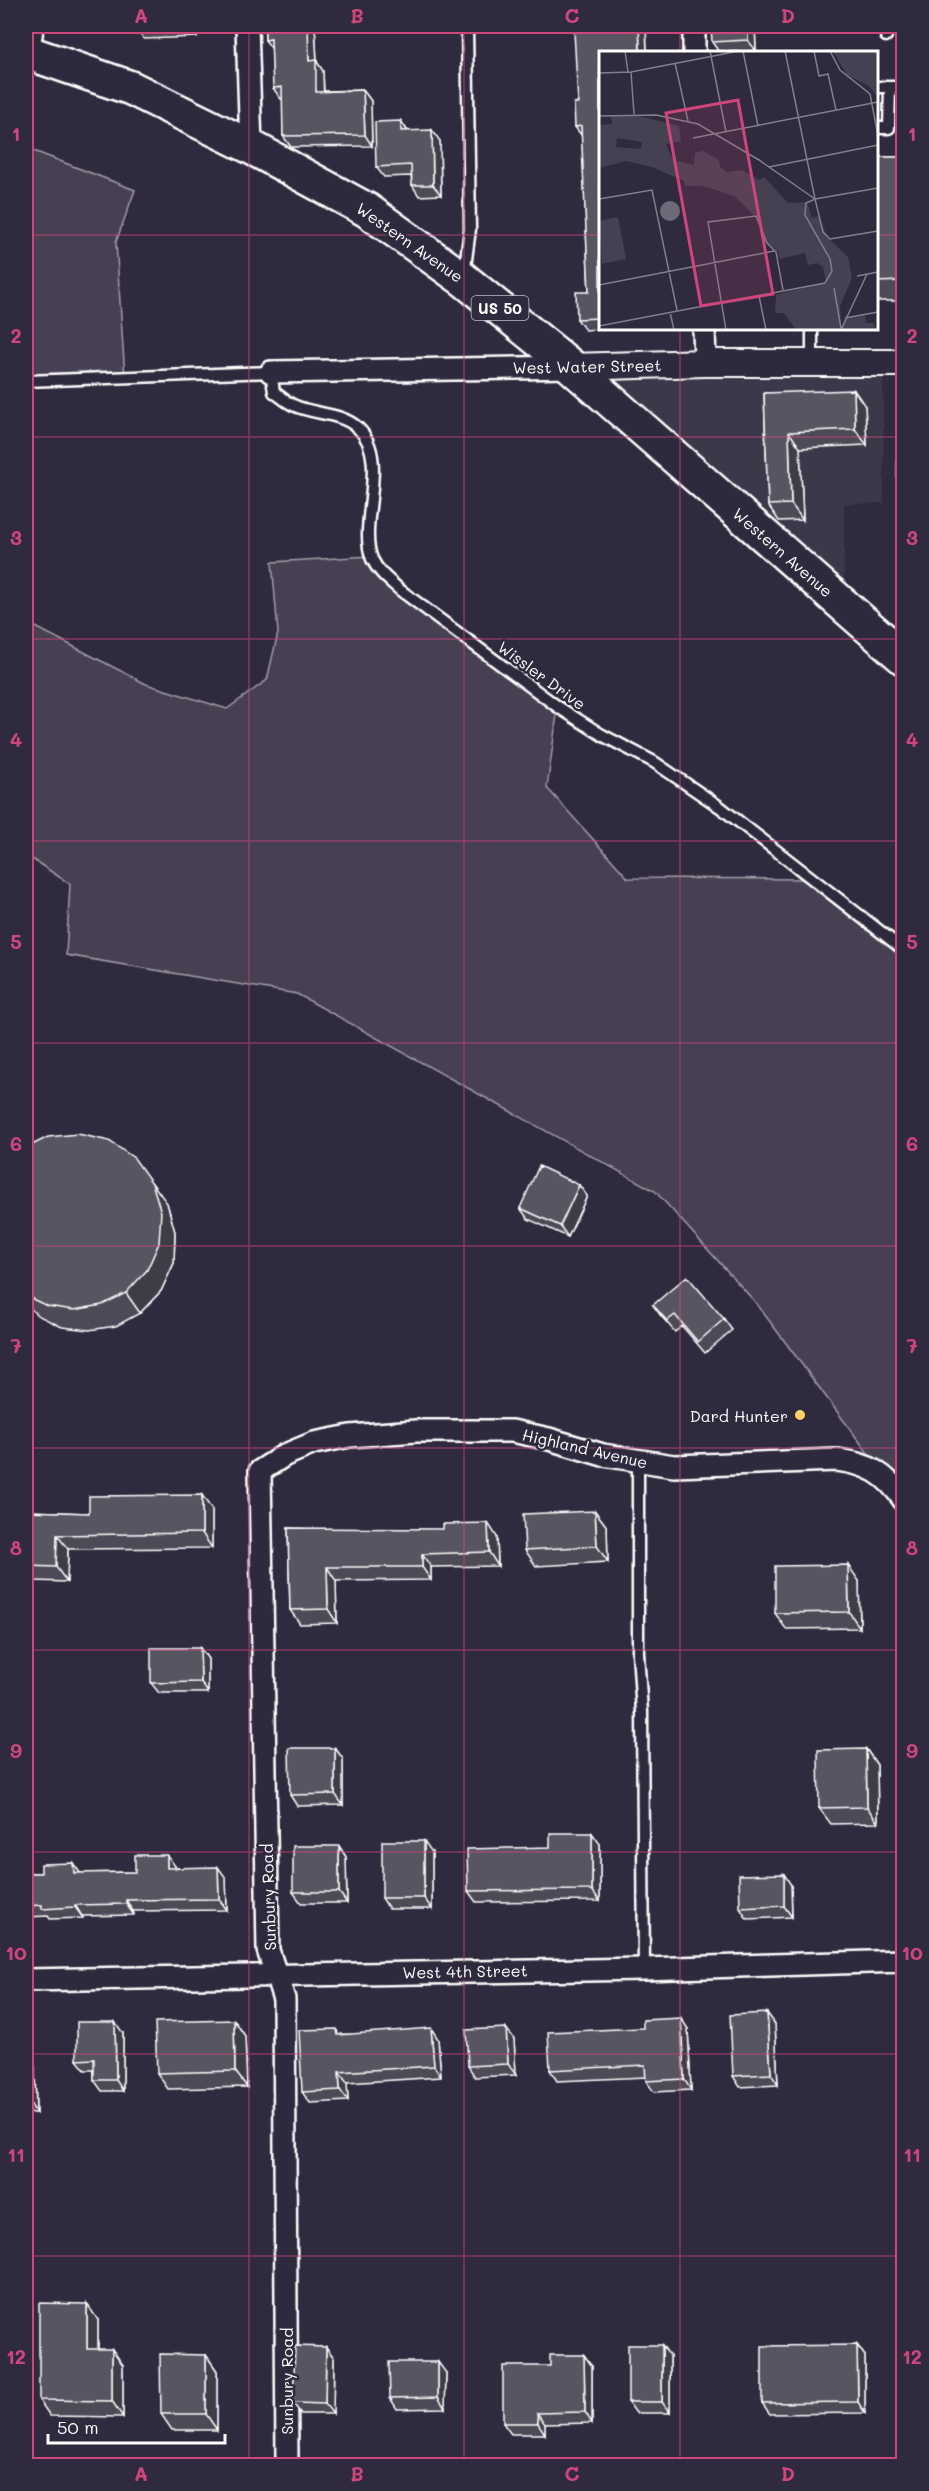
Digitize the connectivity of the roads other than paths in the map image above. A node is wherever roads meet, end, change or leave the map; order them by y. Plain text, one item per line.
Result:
1 (247, 26) edge
2 (467, 26) edge
3 (694, 26) edge
4 (32, 44) edge
5 (694, 51) edge
6 (878, 87) edge
7 (890, 87) junction
8 (903, 87) edge
9 (878, 128) edge
10 (251, 147) junction
11 (464, 279) junction
12 (704, 330) edge
13 (812, 330) edge
14 (705, 363) junction
15 (812, 363) junction
16 (903, 363) edge
17 (572, 367) junction
18 (270, 372) junction
19 (26, 381) edge
20 (903, 658) edge
21 (903, 950) edge
22 (638, 1462) junction
23 (260, 1471) joint
24 (903, 1500) edge
25 (903, 1961) edge
26 (644, 1969) junction
27 (275, 1974) junction
28 (26, 1980) edge
29 (285, 2466) edge

1 - 10 street
2 - 11 lane
3 - 5 street
4 - 10 main road, Western Avenue / US 50
6 - 7 lane
7 - 8 lane
7 - 9 lane
10 - 11 main road, Western Avenue / US 50
11 - 17 main road, Western Avenue / US 50
12 - 14 street
13 - 15 lane
14 - 15 street, West Water Street
14 - 17 street, West Water Street
15 - 16 street, West Water Street
17 - 18 street, West Water Street
17 - 20 main road, Western Avenue / US 50
18 - 19 lane
18 - 21 lane, Wissler Drive
22 - 23 street, Highland Avenue
22 - 24 street, Highland Avenue
22 - 26 lane
23 - 27 street, Sunbury Road
25 - 26 street, West 4th Street
26 - 27 street, West 4th Street
27 - 28 street, West 4th Street
27 - 29 street, Sunbury Road

